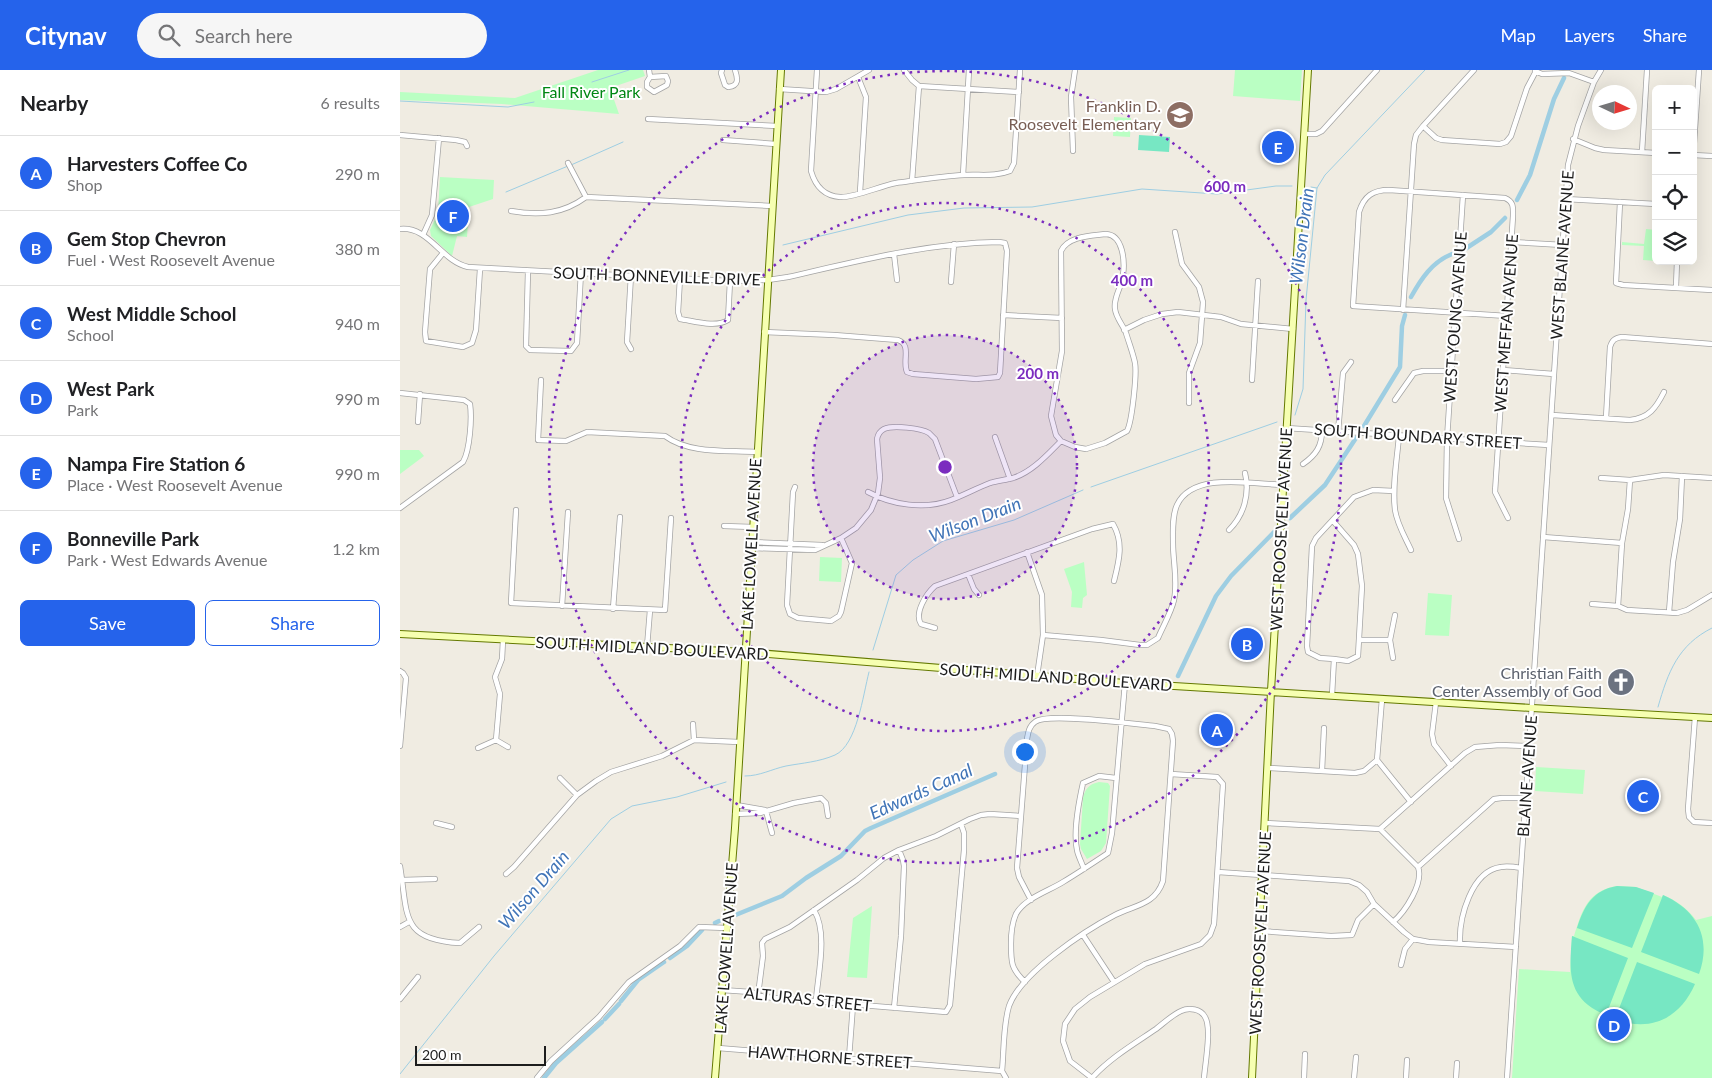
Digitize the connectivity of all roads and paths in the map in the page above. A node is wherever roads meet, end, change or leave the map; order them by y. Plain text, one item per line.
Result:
1 (649, 70) edge
2 (722, 70) edge
3 (735, 70) edge
4 (781, 70) edge
5 (818, 70) edge
6 (869, 70) edge
7 (904, 70) edge
8 (969, 70) edge
9 (1020, 70) edge
10 (1075, 70) edge
11 (1308, 70) edge
12 (1377, 70) edge
13 (1474, 70) edge
14 (1601, 70) edge
15 (1647, 70) edge
16 (1700, 70) edge
17 (1535, 71) edge
18 (858, 76) junction
19 (650, 78) junction
20 (1594, 82) junction
21 (919, 86) junction
22 (780, 89) junction
23 (969, 89) junction
24 (816, 92) junction
25 (1019, 92) junction
26 (648, 118) dead end
27 (777, 126) junction
28 (1423, 126) junction
29 (1695, 130) edge
30 (1304, 134) junction
31 (400, 135) edge
32 (439, 138) junction
33 (723, 140) dead end
34 (1573, 140) junction
35 (776, 144) junction
36 (468, 146) dead end
37 (1073, 151) dead end
38 (1642, 152) junction
39 (1652, 153) edge
40 (1697, 156) edge
41 (1712, 156) edge
42 (568, 163) dead end
43 (963, 175) junction
44 (912, 181) junction
45 (860, 192) junction
46 (1411, 192) junction
47 (1464, 195) junction
48 (586, 197) junction
49 (1565, 199) junction
50 (1620, 202) junction
51 (1652, 204) edge
52 (772, 206) junction
53 (511, 211) dead end
54 (400, 229) edge
55 (1175, 232) dead end
56 (423, 235) junction
57 (1511, 242) junction
58 (954, 244) junction
59 (1562, 245) junction
60 (442, 253) junction
61 (894, 254) junction
62 (1677, 265) edge
63 (480, 269) junction
64 (528, 271) junction
65 (581, 272) junction
66 (631, 274) junction
67 (680, 278) junction
68 (768, 280) junction
69 (897, 280) dead end
70 (730, 281) junction
71 (1258, 281) dead end
72 (951, 282) dead end
73 (1676, 288) junction
74 (1712, 290) edge
75 (1403, 310) junction
76 (1455, 313) junction
77 (1202, 314) junction
78 (1003, 315) junction
79 (1507, 316) junction
80 (1062, 318) junction
81 (1255, 326) junction
82 (1293, 329) junction
83 (1124, 330) junction
84 (764, 332) junction
85 (1712, 344) edge
86 (631, 349) dead end
87 (1350, 362) dead end
88 (1503, 370) junction
89 (1451, 371) junction
90 (1554, 374) junction
91 (542, 380) dead end
92 (1252, 380) dead end
93 (1664, 392) dead end
94 (400, 393) edge
95 (420, 394) junction
96 (1395, 400) dead end
97 (1189, 403) dead end
98 (1552, 415) junction
99 (1606, 418) junction
100 (418, 422) dead end
101 (1286, 428) junction
102 (1322, 430) junction
103 (1338, 432) junction
104 (1399, 436) junction
105 (995, 437) dead end
106 (1447, 439) junction
107 (1062, 441) junction
108 (1498, 442) junction
109 (1549, 445) junction
110 (756, 452) junction
111 (1303, 464) dead end
112 (1245, 473) dead end
113 (1682, 476) junction
114 (1601, 478) dead end
115 (1712, 478) edge
116 (1010, 479) junction
117 (1630, 480) junction
118 (1247, 482) junction
119 (1283, 485) junction
120 (795, 487) dead end
121 (1394, 491) junction
122 (868, 492) dead end
123 (877, 497) junction
124 (957, 497) junction
125 (400, 508) edge
126 (516, 510) dead end
127 (568, 512) dead end
128 (620, 516) dead end
129 (671, 518) dead end
130 (1508, 518) dead end
131 (1333, 521) junction
132 (724, 526) dead end
133 (753, 527) junction
134 (1229, 530) dead end
135 (1543, 537) junction
136 (841, 538) junction
137 (1460, 539) dead end
138 (1622, 542) junction
139 (752, 545) junction
140 (790, 547) junction
141 (1411, 550) dead end
142 (1027, 552) junction
143 (968, 574) junction
144 (1114, 581) dead end
145 (979, 595) dead end
146 (1712, 595) edge
147 (1592, 604) dead end
148 (562, 606) junction
149 (1618, 606) junction
150 (613, 609) junction
151 (650, 610) junction
152 (1669, 612) junction
153 (1395, 615) dead end
154 (935, 628) dead end
155 (400, 634) edge
156 (1043, 635) junction
157 (503, 640) junction
158 (1359, 640) junction
159 (1390, 640) junction
160 (647, 647) junction
161 (745, 652) junction
162 (1393, 658) dead end
163 (1334, 659) junction
164 (400, 671) edge
165 (1037, 676) junction
166 (1124, 683) junction
167 (1271, 691) junction
168 (1332, 695) junction
169 (1382, 699) junction
170 (1436, 702) junction
171 (1532, 708) junction
172 (1695, 717) junction
173 (1712, 718) edge
174 (1121, 723) junction
175 (692, 724) dead end
176 (1324, 728) dead end
177 (496, 740) junction
178 (694, 740) junction
179 (739, 742) junction
180 (400, 746) edge
181 (1529, 746) junction
182 (508, 747) dead end
183 (478, 748) dead end
184 (1377, 760) junction
185 (1451, 766) junction
186 (1268, 768) junction
187 (1322, 771) junction
188 (1171, 774) junction
189 (560, 778) dead end
190 (1116, 778) junction
191 (577, 796) junction
192 (1526, 798) junction
193 (1411, 802) junction
194 (736, 805) junction
195 (766, 811) junction
196 (735, 814) junction
197 (828, 816) dead end
198 (1020, 816) junction
199 (436, 823) dead end
200 (1265, 823) junction
201 (1712, 823) edge
202 (960, 824) junction
203 (452, 827) dead end
204 (1380, 829) junction
205 (772, 833) dead end
206 (899, 850) junction
207 (400, 866) edge
208 (1418, 867) junction
209 (1521, 868) junction
210 (1084, 869) junction
211 (1218, 872) junction
212 (506, 874) dead end
213 (1262, 874) junction
214 (435, 879) dead end
215 (402, 880) junction
216 (1031, 900) junction
217 (1374, 904) junction
218 (814, 910) junction
219 (409, 922) junction
220 (1393, 922) junction
221 (479, 927) dead end
222 (400, 928) edge
223 (727, 928) junction
224 (1260, 931) junction
225 (1083, 934) junction
226 (1413, 938) junction
227 (1460, 943) junction
228 (1516, 947) junction
229 (1400, 966) dead end
230 (418, 978) dead end
231 (1025, 982) junction
232 (1114, 982) junction
233 (722, 990) junction
234 (758, 995) junction
235 (400, 999) edge
236 (816, 1000) junction
237 (853, 1005) junction
238 (894, 1008) junction
239 (718, 1048) junction
240 (1306, 1054) dead end
241 (1356, 1057) dead end
242 (849, 1058) junction
243 (1407, 1060) dead end
244 (1457, 1064) dead end
245 (1002, 1071) junction
246 (537, 1078) edge
247 (715, 1078) edge
248 (1006, 1078) edge
249 (1092, 1078) edge
250 (1204, 1078) edge
251 (1252, 1078) edge
252 (1304, 1078) edge
253 (1354, 1078) edge
254 (1406, 1078) edge
255 (1456, 1078) edge
256 (1507, 1078) edge

1 - 19 street
2 - 3 street
4 - 22 main road, LAKE LOWELL AVENUE
5 - 24 street
6 - 18 street
7 - 21 street
8 - 23 street
9 - 25 street
10 - 37 street
11 - 30 main road, WEST ROOSEVELT AVENUE
12 - 30 street
13 - 28 street
14 - 20 street, WEST BLAINE AVENUE
15 - 38 street
16 - 29 street
17 - 20 street
17 - 28 street
18 - 24 street
18 - 45 street
19 - 19 street
20 - 34 street, WEST BLAINE AVENUE
21 - 23 street
21 - 44 street
22 - 24 street
22 - 27 main road, LAKE LOWELL AVENUE
23 - 25 street
23 - 43 street
24 - 45 street
25 - 43 street
26 - 27 street
27 - 35 main road, LAKE LOWELL AVENUE
28 - 46 street
30 - 82 main road, WEST ROOSEVELT AVENUE
31 - 32 street
32 - 36 street
32 - 56 street
33 - 35 street
34 - 38 street
34 - 49 street, WEST BLAINE AVENUE
35 - 52 main road, LAKE LOWELL AVENUE
38 - 39 street
40 - 41 street
42 - 48 street
43 - 44 street
44 - 45 street
46 - 47 street
46 - 75 street
46 - 75 street
47 - 57 street, WEST MEFFAN AVENUE
47 - 76 street, WEST YOUNG AVENUE
48 - 52 street
48 - 53 street
49 - 50 street
49 - 59 street, WEST BLAINE AVENUE
50 - 51 street
50 - 73 street
52 - 68 main road, LAKE LOWELL AVENUE
54 - 56 street, SOUTH BONNEVILLE DRIVE
55 - 77 street
56 - 60 street, SOUTH BONNEVILLE DRIVE
57 - 59 street
57 - 79 street, WEST MEFFAN AVENUE
58 - 61 street, SOUTH BONNEVILLE DRIVE
58 - 72 street
58 - 78 street, SOUTH BONNEVILLE DRIVE
59 - 90 street, WEST BLAINE AVENUE
60 - 63 street, SOUTH BONNEVILLE DRIVE
60 - 63 street
61 - 68 street, SOUTH BONNEVILLE DRIVE
61 - 69 street
62 - 73 street
63 - 64 street, SOUTH BONNEVILLE DRIVE
64 - 65 street, SOUTH BONNEVILLE DRIVE
64 - 65 street
65 - 66 street, SOUTH BONNEVILLE DRIVE
66 - 67 street, SOUTH BONNEVILLE DRIVE
66 - 86 street
67 - 70 street, SOUTH BONNEVILLE DRIVE
67 - 70 street
68 - 70 street, SOUTH BONNEVILLE DRIVE
68 - 84 main road, LAKE LOWELL AVENUE
71 - 81 street
73 - 74 street
75 - 76 street
76 - 79 street
76 - 89 street, WEST YOUNG AVENUE
77 - 81 street
77 - 83 street
77 - 97 street
78 - 80 street
78 - 84 street
79 - 88 street, WEST MEFFAN AVENUE
80 - 83 street
80 - 107 street
81 - 82 street
81 - 92 street
82 - 101 main road, WEST ROOSEVELT AVENUE
83 - 107 street
84 - 110 main road, LAKE LOWELL AVENUE
85 - 99 street
87 - 103 street
88 - 90 street
88 - 108 street, WEST MEFFAN AVENUE
89 - 96 street
89 - 106 street, WEST YOUNG AVENUE
90 - 98 street, WEST BLAINE AVENUE
91 - 110 street
93 - 99 street
94 - 95 street
95 - 100 street
95 - 125 street
98 - 99 street
98 - 109 street, WEST BLAINE AVENUE
101 - 102 street, SOUTH BOUNDARY STREET
101 - 119 main road, WEST ROOSEVELT AVENUE
102 - 103 street, SOUTH BOUNDARY STREET
102 - 111 street
103 - 104 street, SOUTH BOUNDARY STREET
104 - 106 street, SOUTH BOUNDARY STREET
104 - 121 street
105 - 116 street
106 - 108 street, SOUTH BOUNDARY STREET
106 - 137 street, WEST YOUNG AVENUE
107 - 116 street
108 - 109 street, SOUTH BOUNDARY STREET
108 - 130 street, WEST MEFFAN AVENUE
109 - 135 street, BLAINE AVENUE
110 - 133 main road, LAKE LOWELL AVENUE
112 - 118 street
113 - 115 street
113 - 117 street
113 - 152 street
114 - 117 street
116 - 124 street
117 - 138 street
118 - 119 street
118 - 134 street
118 - 156 street
119 - 167 main road, WEST ROOSEVELT AVENUE
120 - 140 street
121 - 131 street
121 - 141 street
122 - 123 street
123 - 124 street
123 - 124 street
123 - 136 street
126 - 148 street
127 - 148 street
128 - 150 street
129 - 151 street
131 - 158 street
131 - 163 street
132 - 133 street
133 - 139 main road, LAKE LOWELL AVENUE
135 - 138 street
135 - 171 street, BLAINE AVENUE
136 - 140 street
136 - 140 street
138 - 149 street
139 - 140 street
139 - 161 main road, LAKE LOWELL AVENUE
142 - 143 street
142 - 144 street
142 - 156 street
143 - 145 street
143 - 154 street
146 - 152 street
147 - 149 street
148 - 150 street
149 - 152 street
150 - 151 street
151 - 160 street
153 - 159 street
155 - 157 main road, SOUTH MIDLAND BOULEVARD
156 - 165 street
157 - 160 main road, SOUTH MIDLAND BOULEVARD
157 - 177 street
158 - 159 street
158 - 163 street
159 - 162 street
160 - 161 main road, SOUTH MIDLAND BOULEVARD
161 - 165 main road, SOUTH MIDLAND BOULEVARD
161 - 179 main road, LAKE LOWELL AVENUE
163 - 168 street
164 - 180 street
165 - 166 main road, SOUTH MIDLAND BOULEVARD
166 - 167 main road, SOUTH MIDLAND BOULEVARD
166 - 174 street
167 - 168 main road, SOUTH MIDLAND BOULEVARD
167 - 186 main road, WEST ROOSEVELT AVENUE
168 - 169 main road, SOUTH MIDLAND BOULEVARD
169 - 170 main road, SOUTH MIDLAND BOULEVARD
169 - 184 street
170 - 171 main road, SOUTH MIDLAND BOULEVARD
170 - 185 street
171 - 172 main road, SOUTH MIDLAND BOULEVARD
171 - 181 street, BLAINE AVENUE
172 - 173 main road, SOUTH MIDLAND BOULEVARD
172 - 201 street
174 - 188 street
174 - 190 street
174 - 198 street
175 - 178 street
176 - 187 street
177 - 182 street
177 - 183 street
178 - 179 street
178 - 191 street
179 - 194 main road, LAKE LOWELL AVENUE
181 - 185 street
181 - 192 street, BLAINE AVENUE
184 - 187 street
184 - 193 street
185 - 193 street
186 - 187 street
186 - 200 main road, WEST ROOSEVELT AVENUE
188 - 211 street
188 - 225 street
189 - 191 street
190 - 210 street
190 - 210 street
191 - 212 street
192 - 208 street
192 - 209 street, BLAINE AVENUE
193 - 204 street
194 - 195 street
194 - 196 main road, LAKE LOWELL AVENUE
195 - 196 street
195 - 197 street
195 - 205 street
196 - 223 main road, LAKE LOWELL AVENUE
198 - 202 street
198 - 216 street
199 - 203 street
200 - 204 street
200 - 213 main road, WEST ROOSEVELT AVENUE
202 - 206 street
202 - 238 street, ALTURAS STREET
204 - 208 street
206 - 218 street
206 - 238 street
207 - 215 street
208 - 220 street
209 - 227 street
209 - 228 street, BLAINE AVENUE
210 - 216 street
211 - 213 street
211 - 232 street
213 - 217 street
213 - 224 main road, WEST ROOSEVELT AVENUE
214 - 215 street
215 - 219 street
216 - 231 street
217 - 220 street
217 - 224 street
218 - 234 street
218 - 236 street
219 - 221 street
219 - 222 street
220 - 226 street
223 - 233 main road, LAKE LOWELL AVENUE
223 - 246 street
224 - 251 main road, WEST ROOSEVELT AVENUE
225 - 231 street
225 - 232 street
226 - 227 street
226 - 229 street
227 - 228 street
228 - 256 street, BLAINE AVENUE
230 - 235 street
231 - 245 street
232 - 249 street
233 - 234 street, ALTURAS STREET
233 - 239 main road, LAKE LOWELL AVENUE
234 - 236 street, ALTURAS STREET
236 - 237 street, ALTURAS STREET
237 - 238 street, ALTURAS STREET
237 - 242 street
239 - 242 street, HAWTHORNE STREET
239 - 247 main road, LAKE LOWELL AVENUE
240 - 252 street
241 - 253 street
242 - 245 street, HAWTHORNE STREET
243 - 254 street
244 - 255 street
245 - 248 street
249 - 250 street

